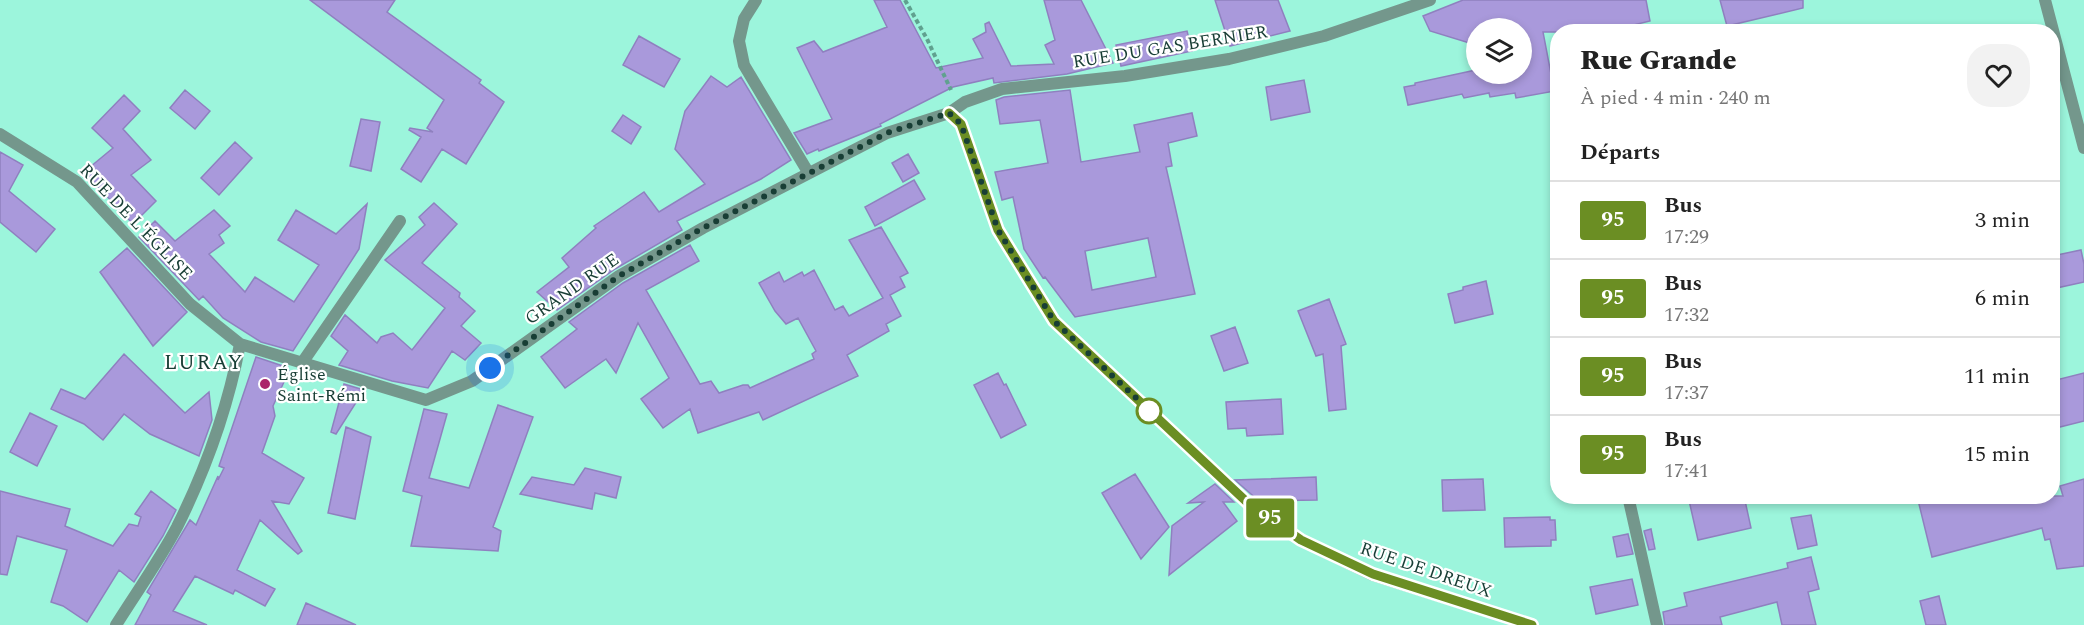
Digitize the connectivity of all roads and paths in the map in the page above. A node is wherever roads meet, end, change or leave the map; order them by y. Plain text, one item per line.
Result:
1 (756, 0) edge
2 (905, 0) edge
3 (1430, 0) edge
4 (2045, 0) edge
5 (2051, 24) edge
6 (2060, 57) edge
7 (949, 113) junction
8 (0, 134) edge
9 (2084, 148) edge
10 (808, 172) junction
11 (400, 221) dead end
12 (240, 344) junction
13 (302, 363) junction
14 (1630, 504) edge
15 (116, 625) edge
16 (1532, 625) edge
17 (1657, 625) edge

1 - 10 street
2 - 7 path
3 - 7 street, RUE DU GAS BERNIER
4 - 5 street
6 - 9 street
7 - 10 street, GRAND RUE
7 - 16 street, RUE DE DREUX
8 - 12 street, RUE DE L'ÉGLISE
10 - 13 street, GRAND RUE
11 - 13 street
12 - 13 street, GRAND RUE
12 - 15 street
14 - 17 street

